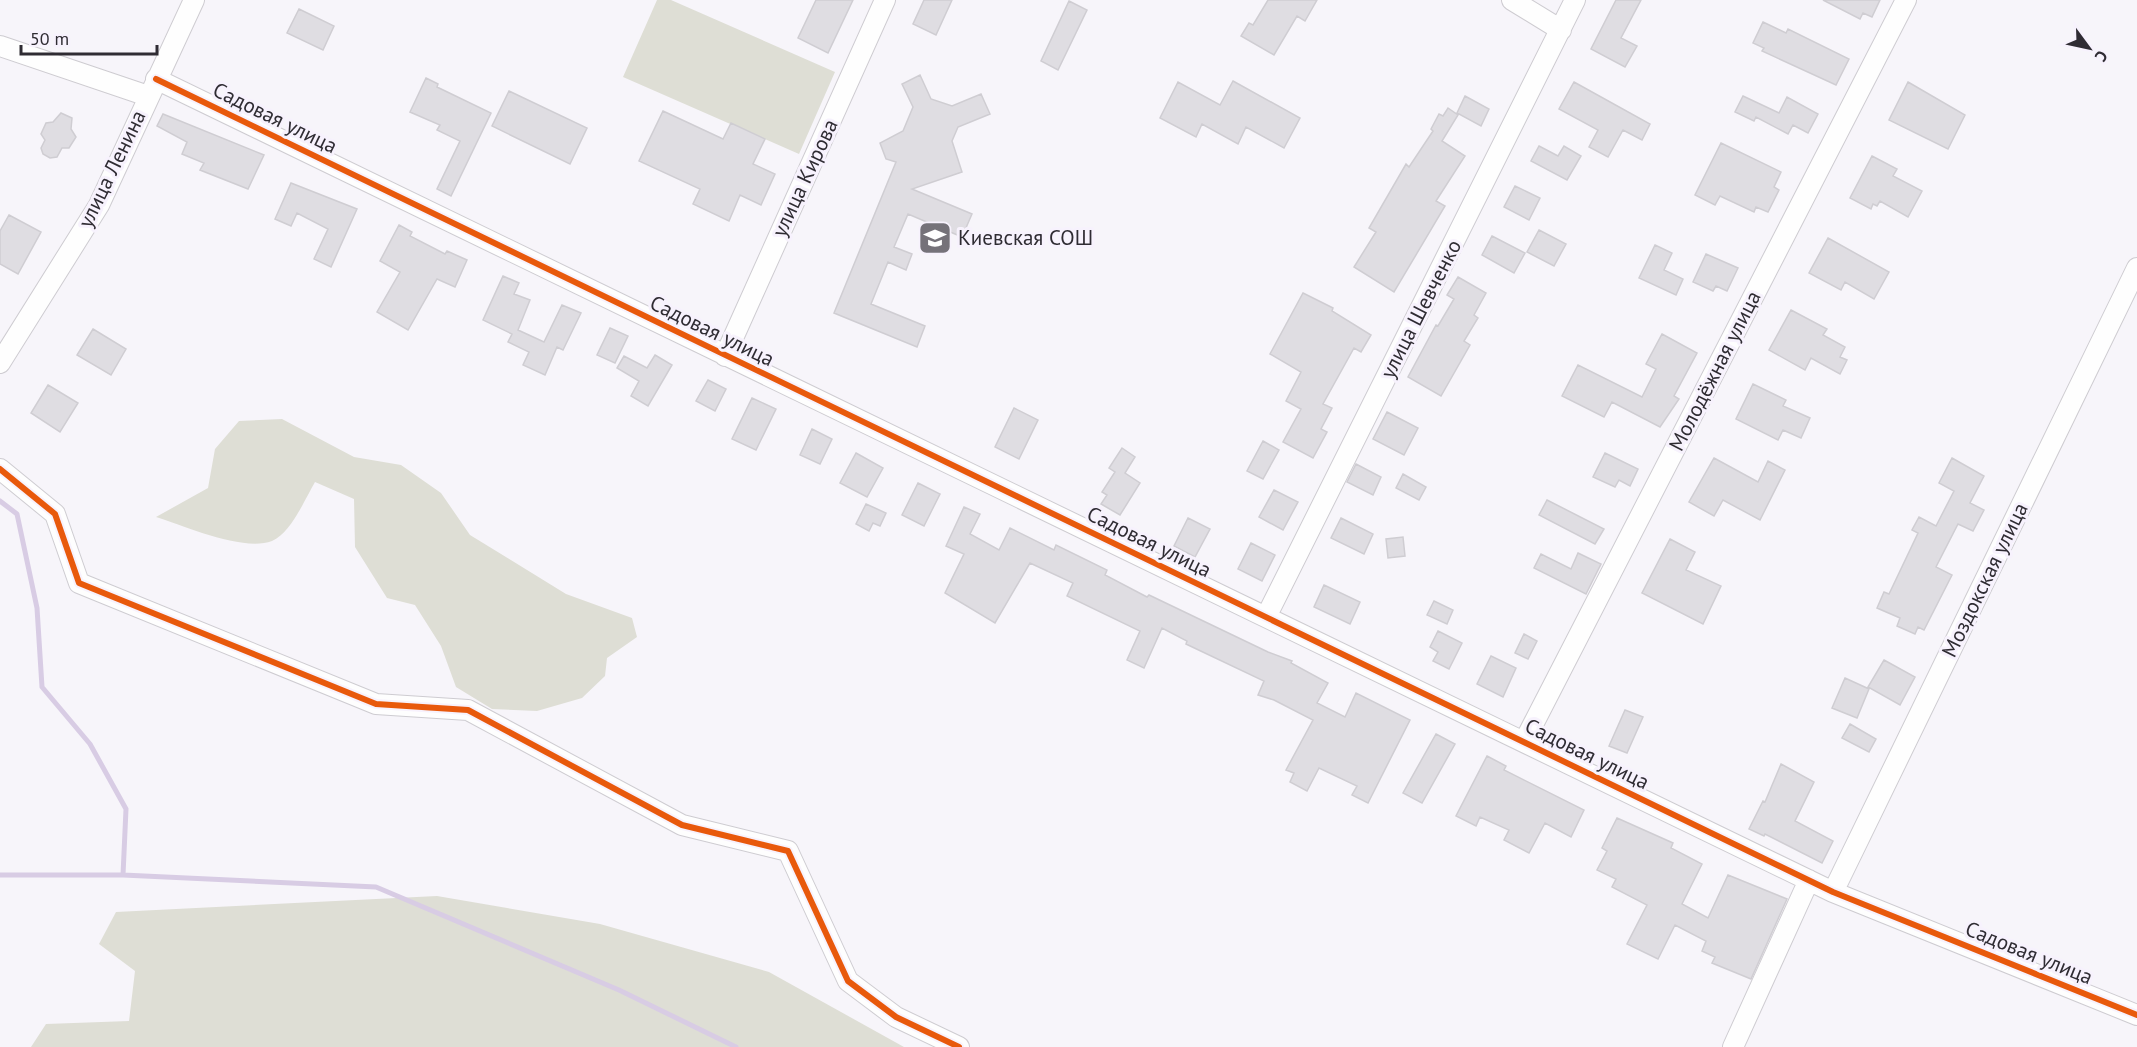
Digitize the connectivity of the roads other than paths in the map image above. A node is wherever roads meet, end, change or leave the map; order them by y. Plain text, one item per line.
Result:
1 (194, 0) edge
2 (885, 0) edge
3 (1512, 0) edge
4 (1575, 0) edge
5 (1906, 0) edge
6 (1561, 30) junction
7 (0, 46) edge
8 (152, 87) junction
9 (2137, 268) edge
10 (725, 356) junction
11 (0, 363) edge
12 (0, 469) edge
13 (1266, 617) junction
14 (1524, 742) junction
15 (1809, 880) junction
16 (1833, 892) junction
17 (2137, 1015) edge
18 (959, 1047) edge
19 (1733, 1047) edge

1 - 8 street, улица Ленина
2 - 10 street, улица Кирова
3 - 6 street
4 - 6 street, улица Шевченко
5 - 14 street, Молодёжная улица
6 - 13 street, улица Шевченко
7 - 8 street, Садовая улица
8 - 10 street, Садовая улица
8 - 11 street, улица Ленина
9 - 16 street, Моздокская улица
10 - 13 street, Садовая улица
12 - 18 street
13 - 14 street, Садовая улица
14 - 15 street, Садовая улица
15 - 16 street, Садовая улица
15 - 19 street
16 - 17 street, Садовая улица

